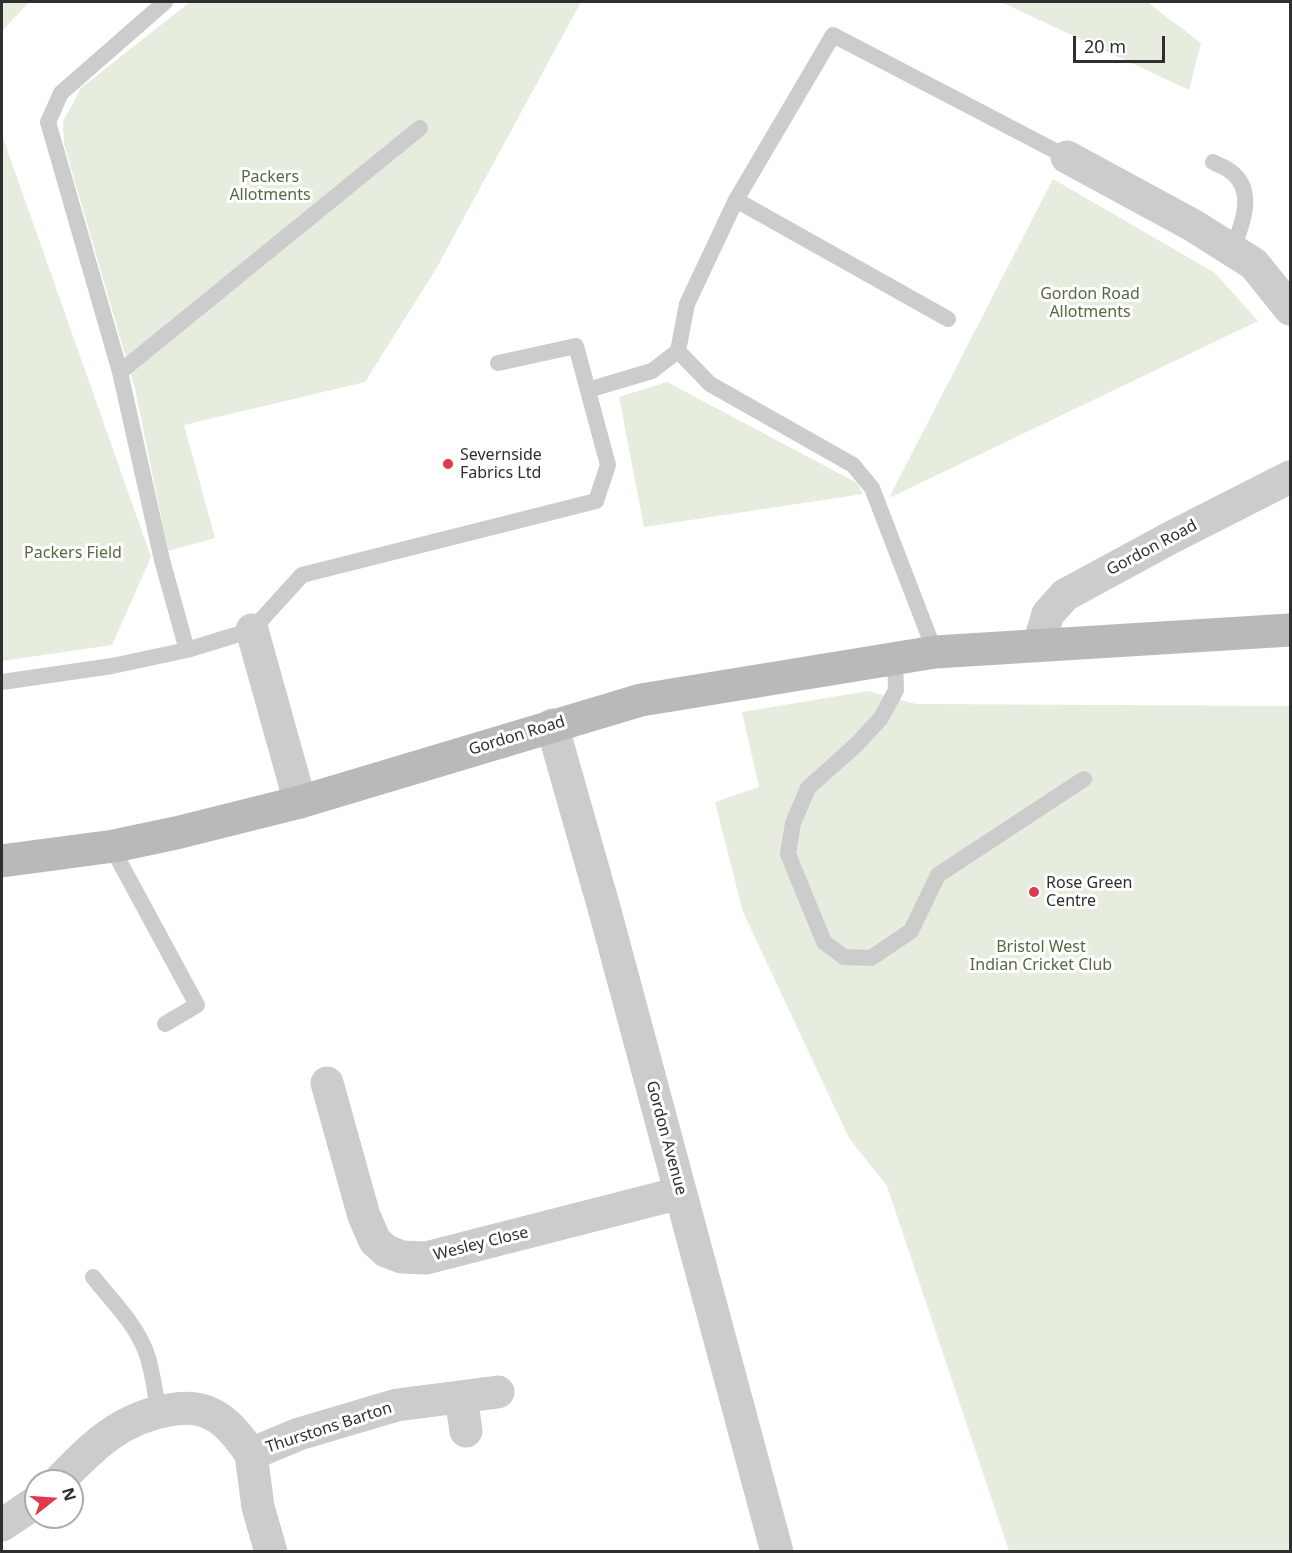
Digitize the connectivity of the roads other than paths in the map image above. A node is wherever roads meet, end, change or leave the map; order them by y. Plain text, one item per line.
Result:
1 (165, 2) edge
2 (420, 128) dead end
3 (1067, 157) joint
4 (1213, 162) dead end
5 (735, 200) junction
6 (1232, 250) junction
7 (1290, 309) edge
8 (948, 320) dead end
9 (678, 351) junction
10 (498, 363) dead end
11 (120, 372) junction
12 (588, 390) junction
13 (1290, 477) edge
14 (252, 630) junction
15 (1290, 630) edge
16 (1039, 644) junction
17 (187, 650) junction
18 (935, 652) junction
19 (895, 659) junction
20 (2, 682) edge
21 (552, 726) junction
22 (1084, 779) dead end
23 (300, 802) junction
24 (111, 846) junction
25 (2, 861) edge
26 (165, 1024) dead end
27 (327, 1083) dead end
28 (680, 1192) junction
29 (93, 1277) dead end
30 (498, 1392) dead end
31 (461, 1397) junction
32 (158, 1412) junction
33 (466, 1431) dead end
34 (251, 1454) junction
35 (70, 1469) edge
36 (24, 1510) edge
37 (2, 1525) edge
38 (271, 1551) edge
39 (777, 1551) edge

1 - 11 lane
2 - 11 lane
3 - 5 lane
3 - 6 street
4 - 6 lane
5 - 8 lane
5 - 9 lane
6 - 7 street
9 - 12 lane
9 - 18 lane
10 - 12 lane
11 - 17 lane
12 - 14 lane
13 - 16 street, Gordon Road
14 - 17 lane
14 - 23 street
15 - 16 main road, Gordon Road
16 - 18 main road, Gordon Road
17 - 20 lane
18 - 19 main road, Gordon Road
19 - 21 main road, Gordon Road
19 - 22 lane
21 - 23 main road, Gordon Road
21 - 28 street, Gordon Avenue
23 - 24 main road, Gordon Road
24 - 25 main road, Gordon Road
24 - 26 lane
27 - 28 street, Wesley Close
28 - 39 street, Gordon Avenue
29 - 32 lane
30 - 31 street, Thurstons Barton
31 - 33 street
31 - 34 street, Thurstons Barton
32 - 34 street, Thurstons Barton
32 - 35 street, Thurstons Barton
34 - 38 street
36 - 37 street

